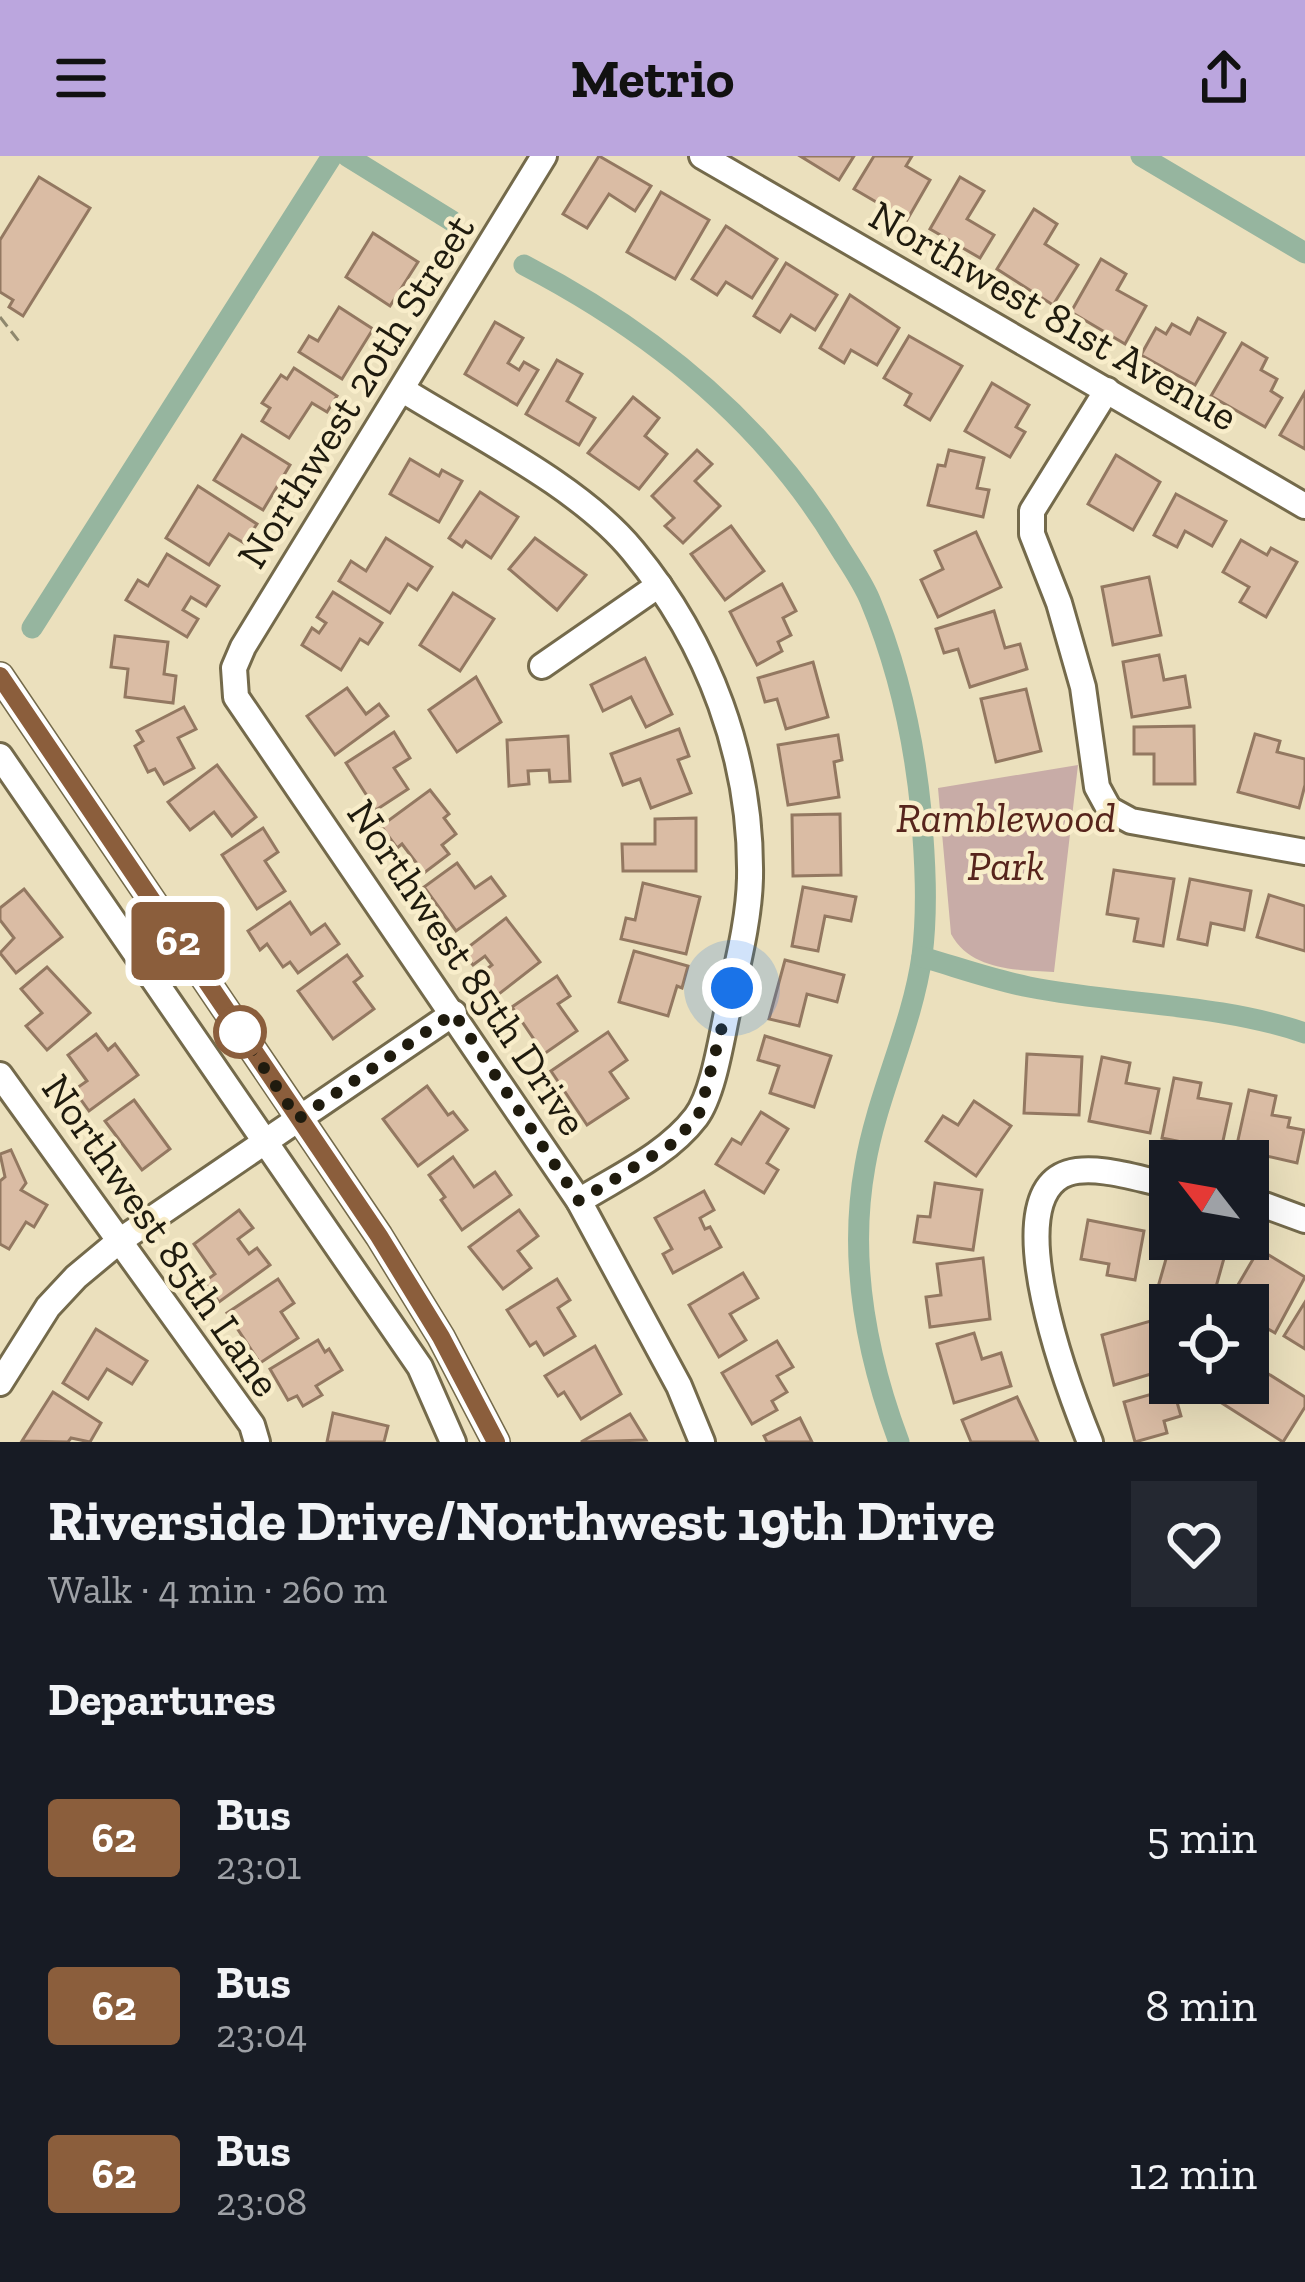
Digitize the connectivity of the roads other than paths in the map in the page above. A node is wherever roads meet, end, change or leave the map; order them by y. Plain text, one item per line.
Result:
1 (544, 156) edge
2 (702, 156) edge
3 (403, 390) junction
4 (1106, 390) junction
5 (1305, 506) edge
6 (658, 585) junction
7 (542, 666) dead end
8 (234, 668) joint
9 (0, 676) edge
10 (0, 756) edge
11 (1305, 852) edge
12 (454, 1013) junction
13 (0, 1075) edge
14 (298, 1119) junction
15 (264, 1143) junction
16 (1149, 1182) edge
17 (579, 1201) junction
18 (1269, 1206) edge
19 (1305, 1220) edge
20 (118, 1242) junction
21 (0, 1383) edge
22 (257, 1442) edge
23 (453, 1442) edge
24 (496, 1442) edge
25 (703, 1442) edge
26 (1090, 1442) edge

1 - 3 street, Northwest 20th Street
2 - 4 street, Northwest 81st Avenue
3 - 6 street
3 - 8 street, Northwest 20th Street
4 - 5 street, Northwest 81st Avenue
4 - 11 street
6 - 7 street
6 - 17 street
8 - 12 street, Northwest 85th Drive
9 - 14 street
10 - 15 street
12 - 14 street
12 - 17 street, Northwest 85th Drive
13 - 20 street, Northwest 85th Lane
14 - 15 street
14 - 24 street
15 - 20 street
15 - 23 street
16 - 26 street
17 - 25 street, Northwest 85th Drive
18 - 19 street
20 - 21 street
20 - 22 street, Northwest 85th Lane

